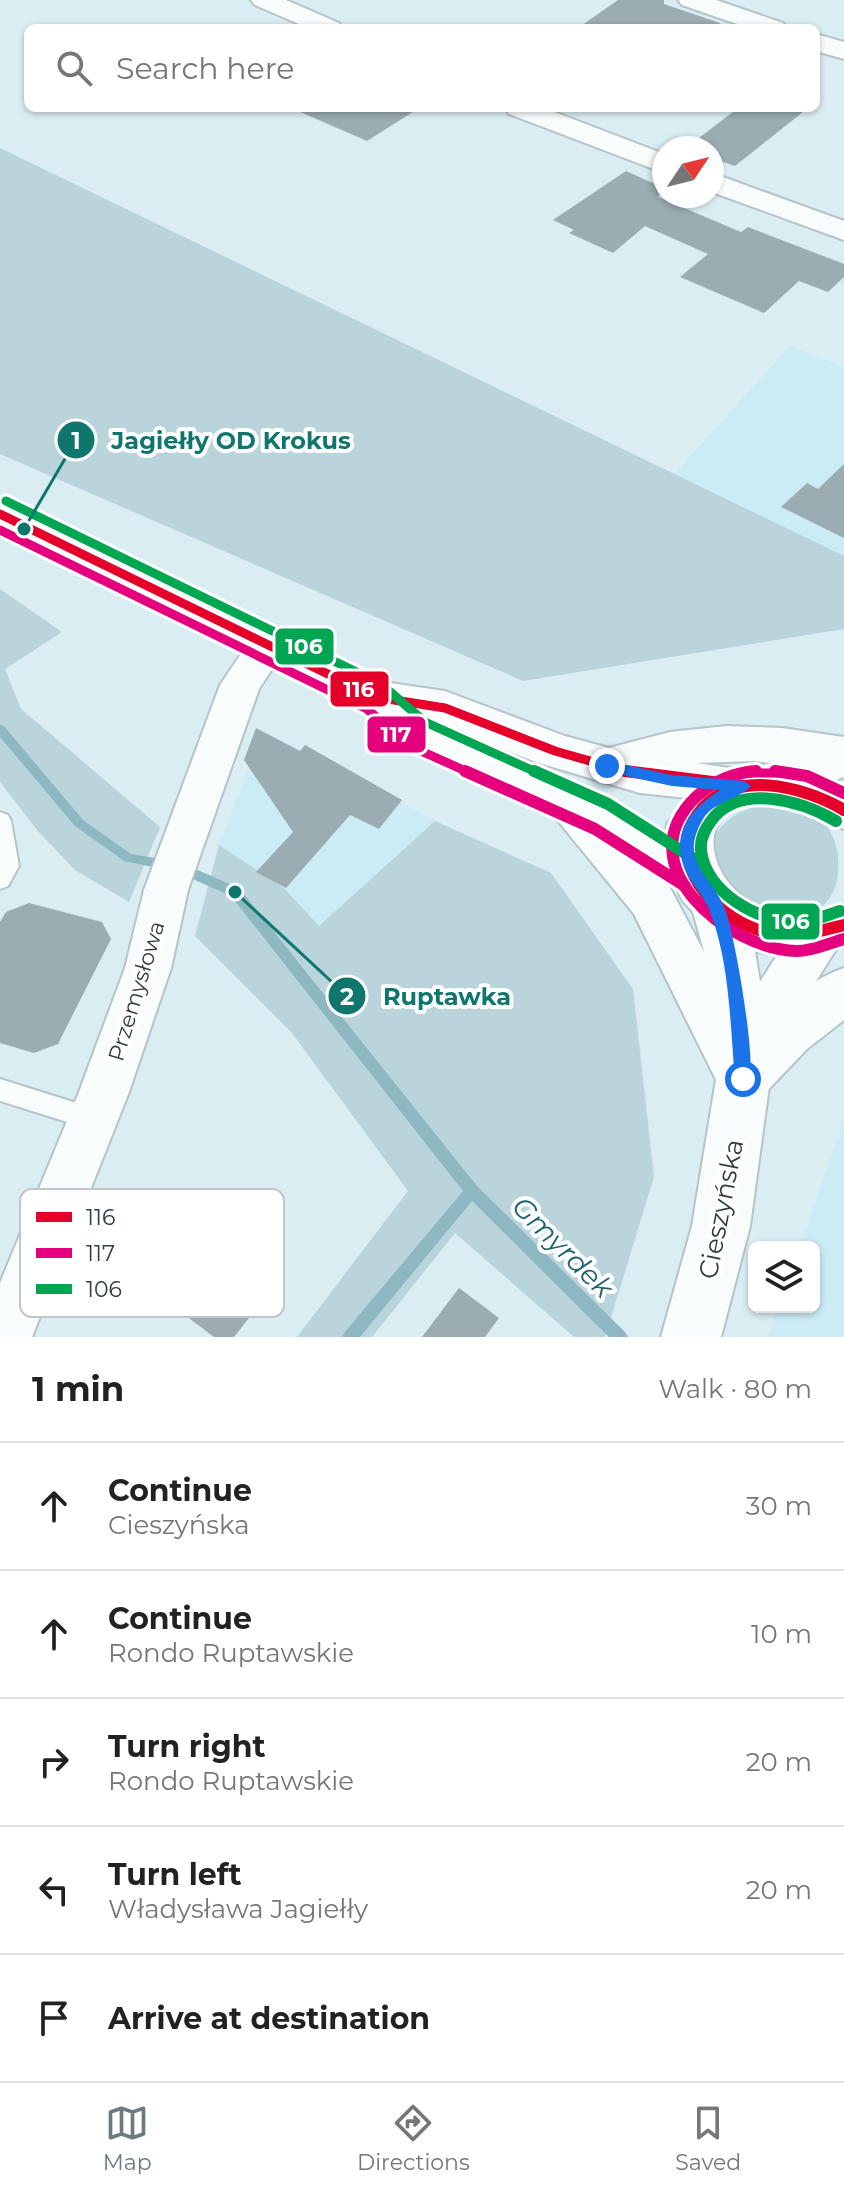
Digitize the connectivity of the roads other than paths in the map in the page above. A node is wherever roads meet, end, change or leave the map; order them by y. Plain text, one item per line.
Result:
1 (264, 0) edge
2 (691, 0) edge
3 (730, 14) edge
4 (321, 24) edge
5 (761, 24) edge
6 (820, 43) edge
7 (844, 51) edge
8 (528, 112) edge
9 (596, 112) edge
10 (571, 130) junction
11 (652, 160) edge
12 (724, 186) edge
13 (844, 231) edge
14 (0, 514) edge
15 (267, 646) junction
16 (375, 697) junction
17 (844, 756) edge
18 (607, 766) junction
19 (758, 785) junction
20 (571, 803) junction
21 (844, 810) edge
22 (0, 821) edge
23 (0, 880) edge
24 (705, 891) junction
25 (835, 931) edge
26 (844, 990) edge
27 (743, 1079) junction
28 (0, 1090) edge
29 (93, 1119) junction
30 (65, 1189) edge
31 (20, 1300) edge
32 (696, 1322) edge
33 (5, 1337) edge

1 - 4 street
2 - 3 street
3 - 5 street
6 - 7 street
8 - 10 street
9 - 10 street
10 - 11 street
12 - 13 street
14 - 15 street
15 - 16 street
15 - 29 street, Przemysłowa
16 - 18 street
16 - 20 street
17 - 18 street
17 - 19 street
18 - 19 street
19 - 21 street
19 - 24 street, Cieszyńska
20 - 24 street
20 - 27 street
22 - 23 lane
24 - 25 street
24 - 27 street, Cieszyńska
25 - 27 street, Cieszyńska
26 - 27 street
27 - 32 street, Cieszyńska
28 - 29 lane
29 - 30 street, Przemysłowa
31 - 33 street, Przemysłowa

